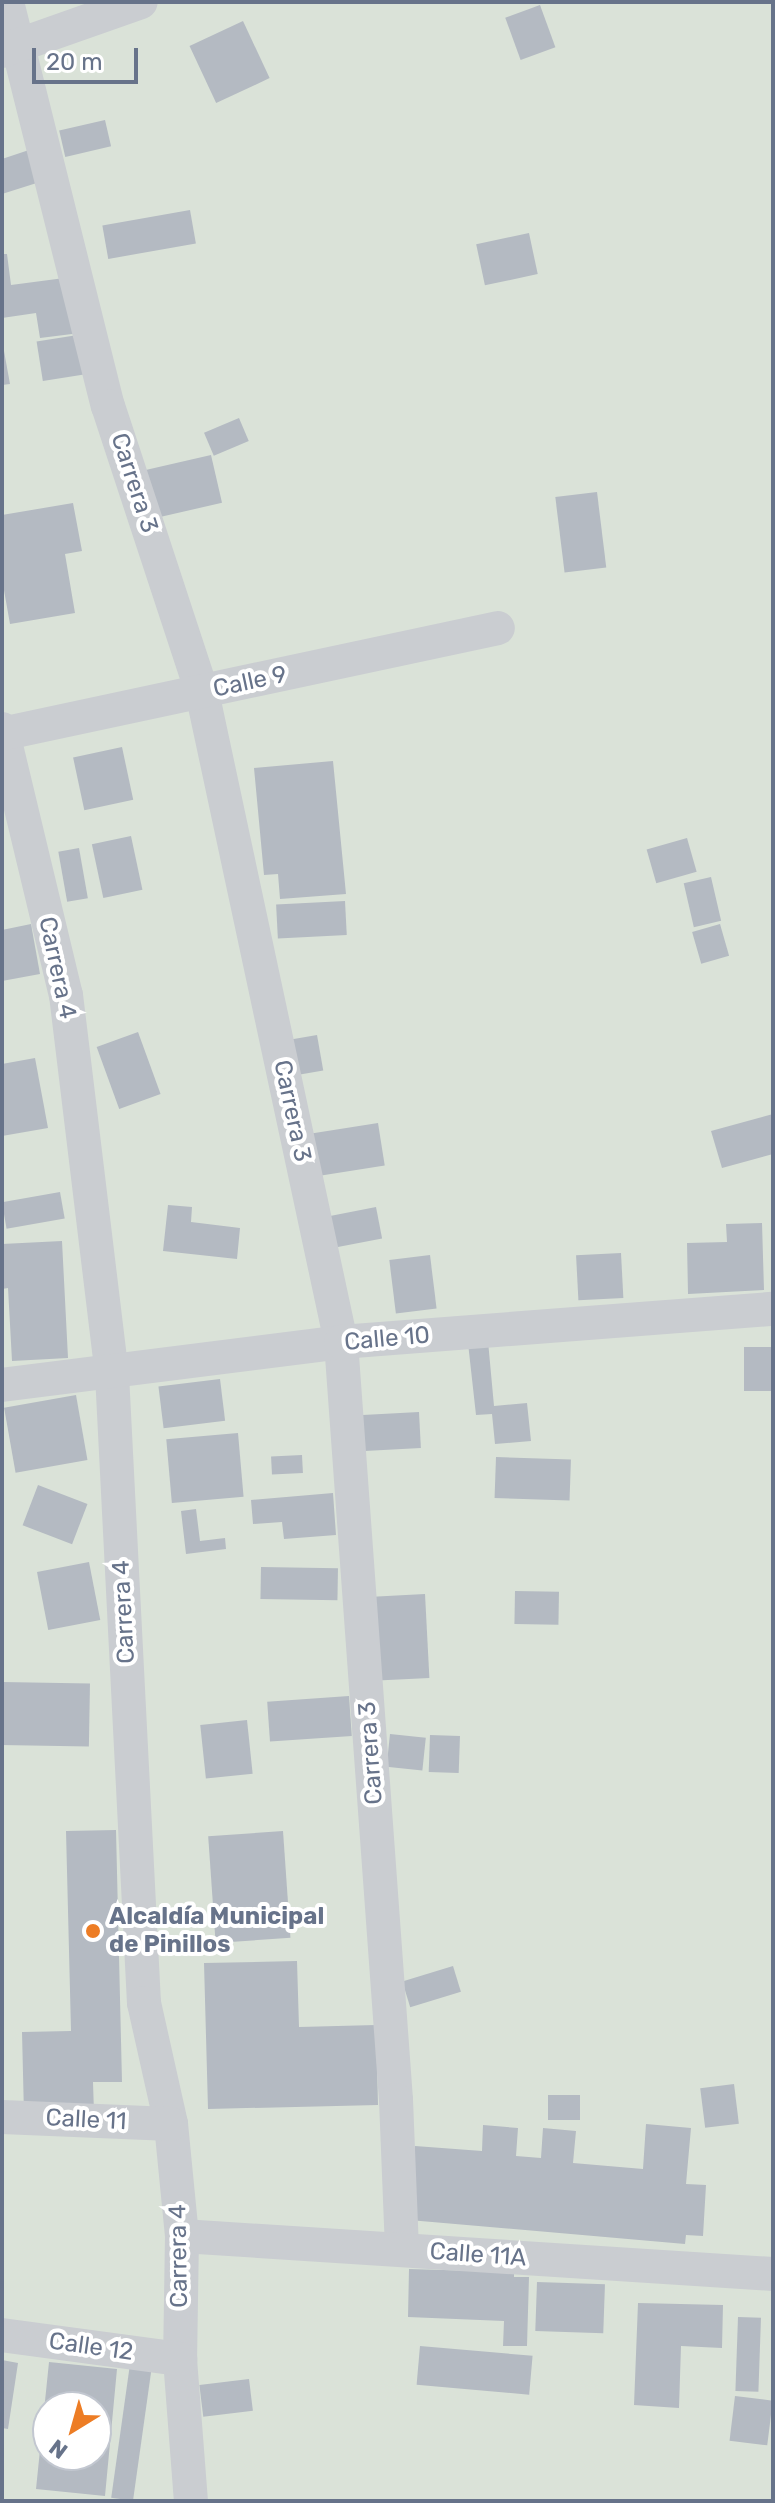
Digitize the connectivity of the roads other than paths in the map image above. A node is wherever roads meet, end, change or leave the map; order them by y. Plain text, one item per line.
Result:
1 (7, 2) edge
2 (141, 2) edge
3 (11, 49) edge
4 (498, 628) dead end
5 (202, 692) junction
6 (2, 732) edge
7 (773, 1309) edge
8 (341, 1342) junction
9 (112, 1374) junction
10 (2, 1385) edge
11 (2, 2117) edge
12 (171, 2124) junction
13 (182, 2236) junction
14 (402, 2250) junction
15 (773, 2274) edge
16 (2, 2335) edge
17 (180, 2359) junction
18 (191, 2501) edge

1 - 3 street, Carrera 3
2 - 3 street
3 - 5 street, Carrera 3
4 - 5 street, Calle 9
5 - 6 street, Calle 9
5 - 8 street, Carrera 3
6 - 9 street, Carrera 4
7 - 8 street, Calle 10
8 - 9 street, Calle 10
8 - 14 street, Carrera 3
9 - 10 street, Calle 10
9 - 12 street, Carrera 4
11 - 12 street, Calle 11
12 - 13 street, Carrera 4
13 - 14 street, Calle 11A
13 - 17 street, Carrera 4
14 - 15 street, Calle 11A
16 - 17 street, Calle 12
17 - 18 street, Carrera 4

